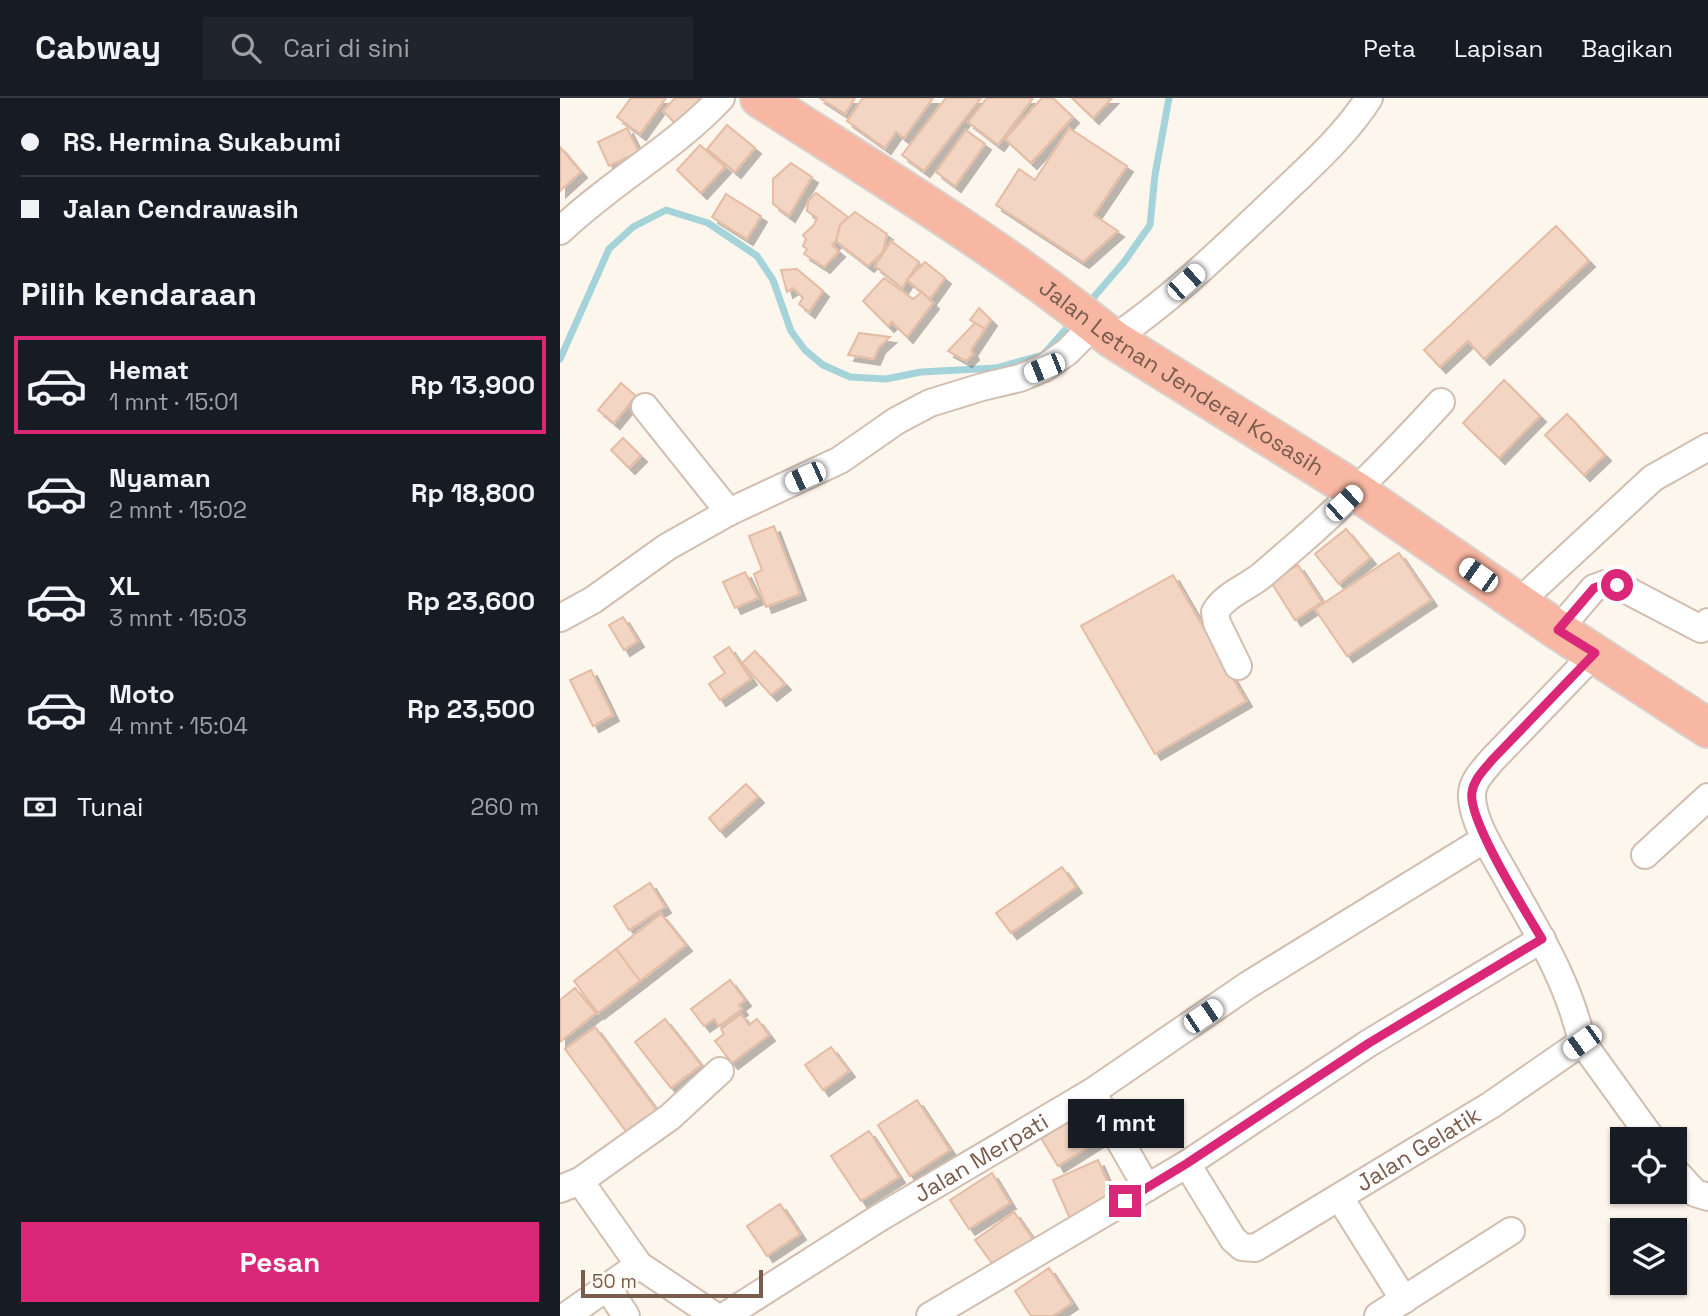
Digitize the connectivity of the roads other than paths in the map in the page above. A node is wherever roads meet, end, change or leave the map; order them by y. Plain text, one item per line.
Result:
1 (721, 98) edge
2 (760, 98) edge
3 (1369, 98) edge
4 (560, 230) edge
5 (1088, 319) junction
6 (1441, 402) dead end
7 (645, 407) dead end
8 (1708, 447) edge
9 (1356, 491) junction
10 (729, 512) junction
11 (1518, 603) junction
12 (560, 618) edge
13 (1706, 629) edge
14 (1558, 630) junction
15 (1595, 653) junction
16 (1238, 666) dead end
17 (1708, 728) edge
18 (1708, 797) edge
19 (1485, 839) junction
20 (1645, 856) dead end
21 (1542, 939) junction
22 (1582, 1042) junction
23 (720, 1071) dead end
24 (1092, 1092) junction
25 (1643, 1127) edge
26 (1186, 1164) junction
27 (1687, 1184) edge
28 (570, 1185) edge
29 (1147, 1188) junction
30 (1708, 1197) edge
31 (1340, 1198) junction
32 (1511, 1231) dead end
33 (639, 1265) junction
34 (608, 1288) junction
35 (1404, 1300) junction
36 (566, 1316) edge
37 (626, 1316) edge
38 (715, 1316) edge
39 (725, 1316) edge
40 (930, 1316) edge
41 (1378, 1316) edge

1 - 4 street
2 - 5 highway, Jalan Letnan Jenderal Kosasih
3 - 5 street
5 - 9 highway, Jalan Letnan Jenderal Kosasih
5 - 10 street
6 - 9 street
7 - 10 street
8 - 11 street
9 - 11 highway, Jalan Letnan Jenderal Kosasih
9 - 16 street
10 - 12 street
11 - 14 highway, Jalan Letnan Jenderal Kosasih
13 - 14 street
14 - 15 highway, Jalan Letnan Jenderal Kosasih
15 - 17 highway, Jalan Letnan Jenderal Kosasih
15 - 19 street
18 - 20 street
19 - 21 street
19 - 24 street, Jalan Merpati
21 - 22 street
21 - 26 street
22 - 25 street
22 - 31 street, Jalan Gelatik
23 - 28 street
24 - 29 street
24 - 39 street, Jalan Merpati
26 - 29 street
26 - 31 street, Jalan Gelatik
27 - 30 street
28 - 33 street
29 - 40 street
31 - 35 street
32 - 35 street
33 - 34 street
33 - 38 street
34 - 36 street
34 - 37 street
35 - 41 street

